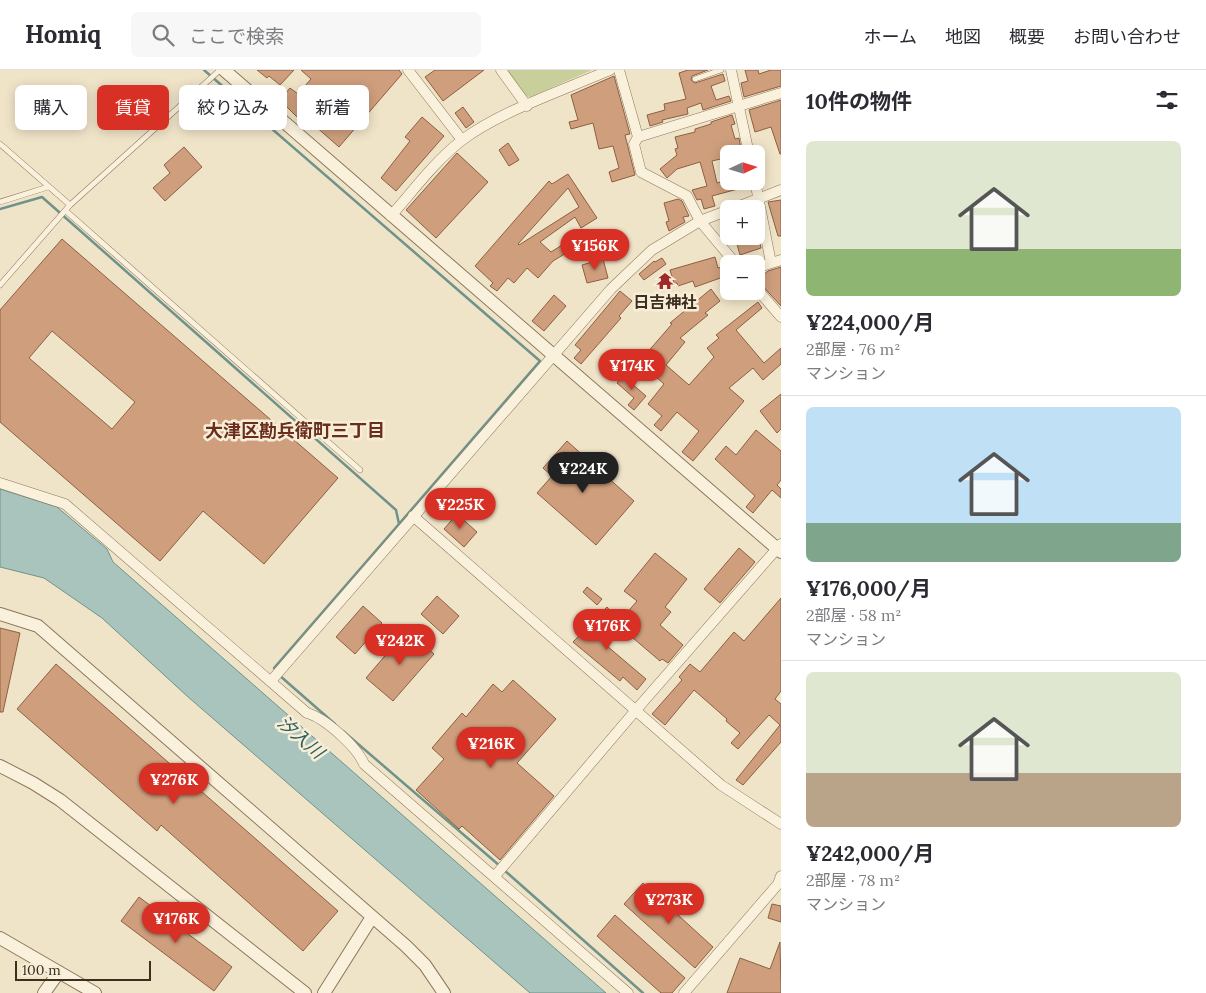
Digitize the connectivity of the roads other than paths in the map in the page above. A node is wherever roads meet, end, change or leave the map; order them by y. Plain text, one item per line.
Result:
1 (408, 70) edge
2 (501, 70) edge
3 (610, 70) edge
4 (619, 70) edge
5 (721, 70) edge
6 (731, 70) edge
7 (220, 72) edge
8 (695, 79) dead end
9 (781, 93) edge
10 (527, 106) junction
11 (739, 107) junction
12 (638, 137) junction
13 (462, 140) junction
14 (0, 144) edge
15 (747, 145) edge
16 (48, 187) junction
17 (757, 190) edge
18 (781, 190) edge
19 (758, 198) junction
20 (753, 200) edge
21 (0, 202) edge
22 (70, 205) junction
23 (66, 211) junction
24 (720, 213) edge
25 (391, 216) junction
26 (700, 221) junction
27 (728, 255) edge
28 (776, 262) edge
29 (0, 285) edge
30 (765, 298) edge
31 (781, 317) edge
32 (554, 356) junction
33 (360, 470) dead end
34 (0, 483) edge
35 (413, 516) junction
36 (780, 548) edge
37 (0, 614) edge
38 (271, 681) junction
39 (636, 710) junction
40 (0, 766) edge
41 (781, 824) edge
42 (496, 876) junction
43 (781, 876) edge
44 (372, 917) junction
45 (0, 938) edge
46 (59, 972) junction
47 (44, 993) edge
48 (95, 993) edge
49 (305, 993) edge
50 (324, 993) edge
51 (444, 993) edge
52 (628, 993) edge
53 (684, 993) edge

1 - 13 street
2 - 10 street
3 - 10 street
4 - 12 street
5 - 8 lane
6 - 11 street
7 - 22 lane
7 - 25 street
9 - 11 street
10 - 13 street
11 - 12 street
11 - 15 street
12 - 26 street
13 - 25 street
14 - 16 lane
16 - 21 lane
16 - 22 lane
17 - 19 street
18 - 19 street
19 - 20 street
19 - 28 street
22 - 23 lane
23 - 29 lane
23 - 33 lane
24 - 26 street
25 - 32 street
26 - 27 street
26 - 32 street
30 - 31 street
32 - 35 street
32 - 36 street
34 - 38 street
35 - 38 street
35 - 39 street
36 - 39 street
37 - 44 street
38 - 42 street
39 - 41 street
39 - 42 street
40 - 49 street
42 - 52 street
43 - 53 street
44 - 50 street
44 - 51 street
45 - 46 street
46 - 47 street
46 - 48 street

